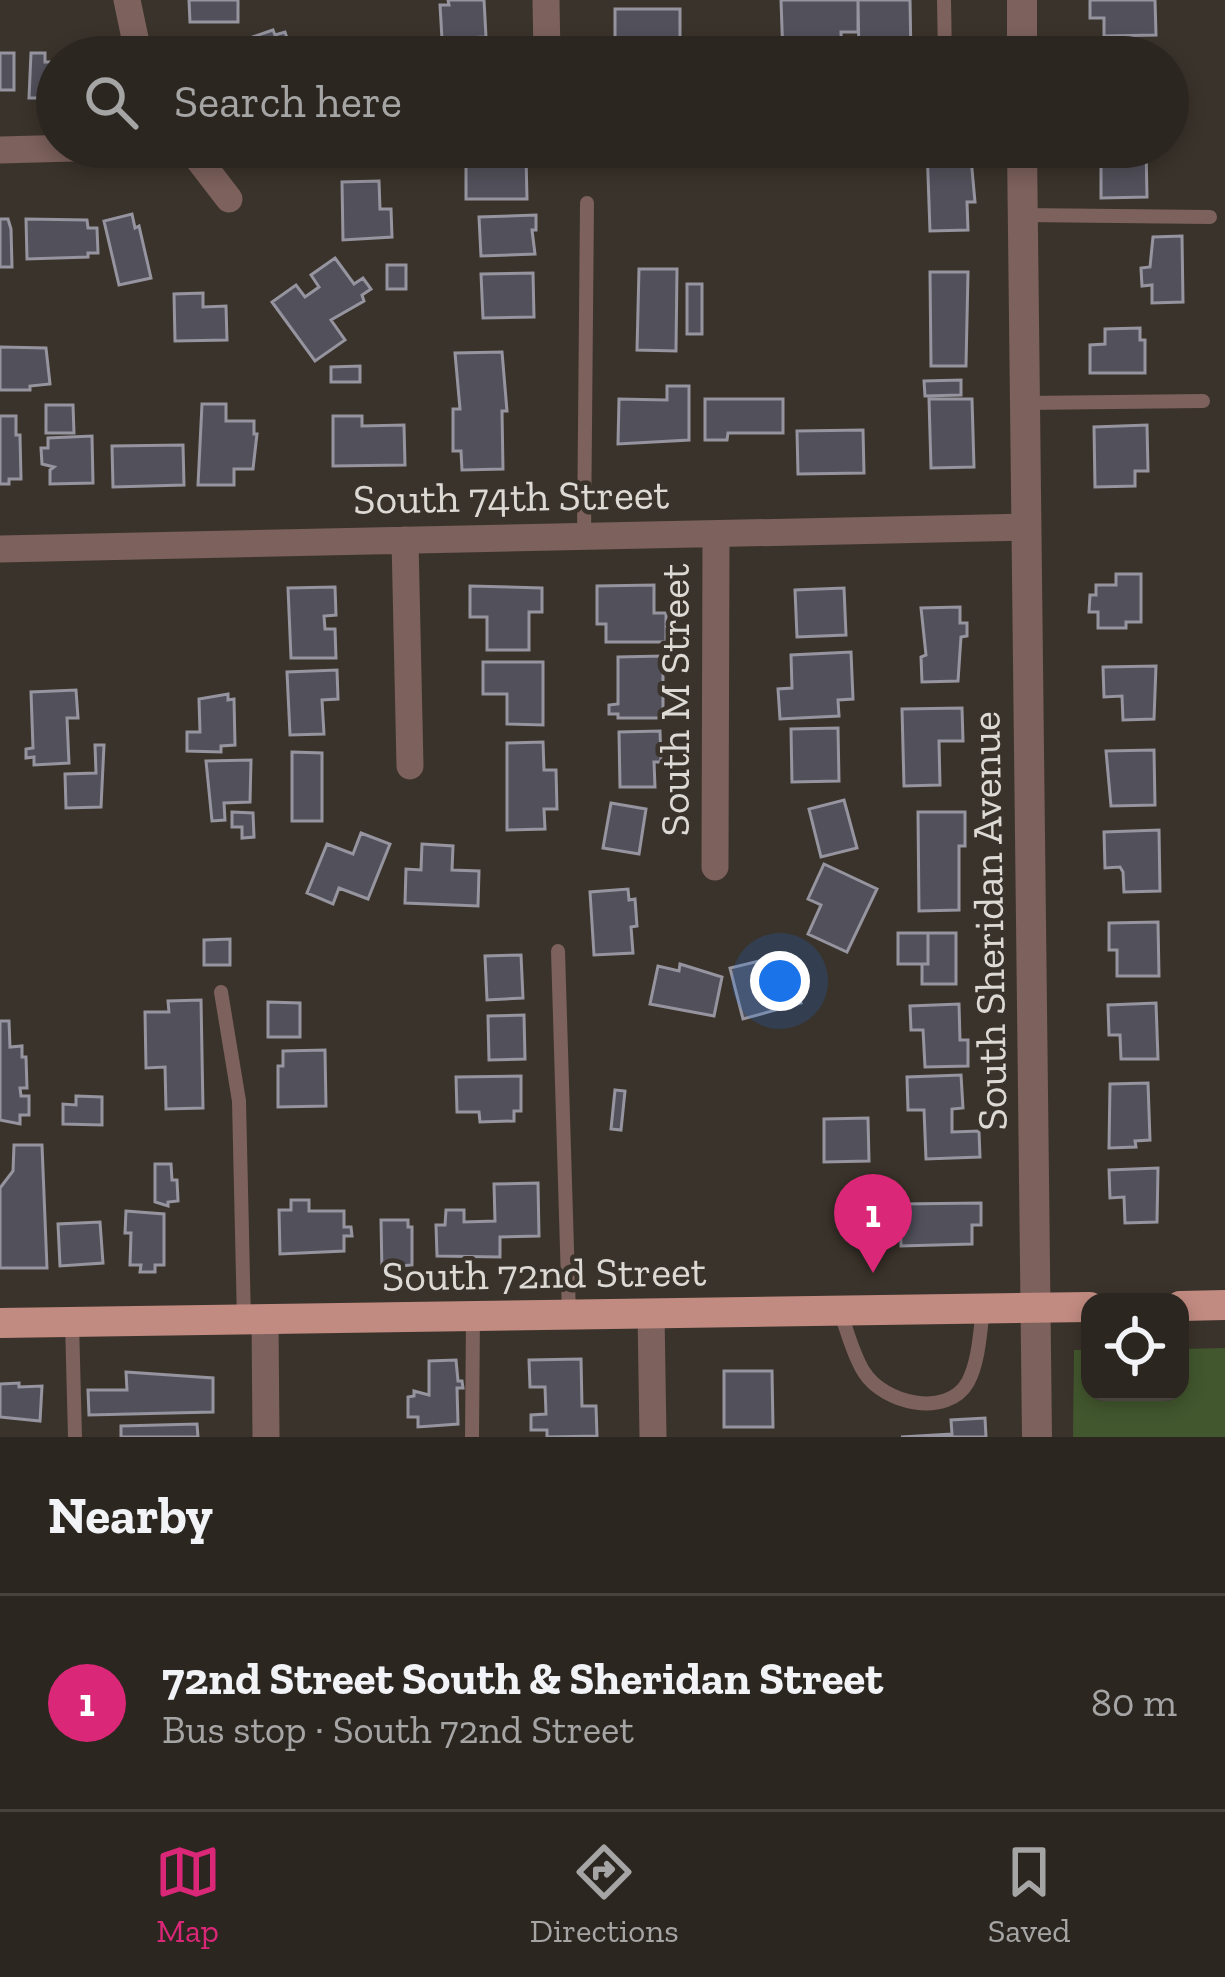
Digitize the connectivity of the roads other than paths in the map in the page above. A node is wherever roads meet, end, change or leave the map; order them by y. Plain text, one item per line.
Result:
1 (128, 0) edge
2 (546, 0) edge
3 (944, 0) edge
4 (1022, 0) edge
5 (135, 36) edge
6 (547, 36) edge
7 (945, 36) edge
8 (1022, 36) edge
9 (36, 149) edge
10 (0, 150) edge
11 (205, 168) edge
12 (1022, 168) edge
13 (229, 199) dead end
14 (586, 203) dead end
15 (1022, 215) junction
16 (1210, 217) dead end
17 (1203, 400) dead end
18 (1024, 403) junction
19 (1024, 527) junction
20 (716, 535) junction
21 (584, 537) junction
22 (405, 540) junction
23 (0, 549) edge
24 (410, 766) dead end
25 (715, 867) dead end
26 (558, 951) dead end
27 (220, 992) dead end
28 (1225, 1305) edge
29 (1189, 1306) edge
30 (1081, 1307) edge
31 (1035, 1308) junction
32 (983, 1309) junction
33 (840, 1311) junction
34 (652, 1313) junction
35 (569, 1315) junction
36 (473, 1317) junction
37 (255, 1320) junction
38 (72, 1322) junction
39 (0, 1323) edge
40 (75, 1437) edge
41 (266, 1437) edge
42 (472, 1437) edge
43 (653, 1437) edge
44 (1036, 1437) edge

1 - 5 street
2 - 6 street
3 - 7 lane
4 - 8 street
9 - 10 street
11 - 13 street
12 - 15 street, South Sheridan Avenue
14 - 21 lane
15 - 16 lane
15 - 18 street, South Sheridan Avenue
17 - 18 lane
18 - 19 street, South Sheridan Avenue
19 - 20 street, South 74th Street
19 - 31 street, South Sheridan Avenue
20 - 21 street, South 74th Street
20 - 25 street, South M Street
21 - 22 street, South 74th Street
22 - 23 street, South 74th Street
22 - 24 street
26 - 35 lane
27 - 37 lane
28 - 29 main road
30 - 31 main road, South 72nd Street
31 - 32 main road, South 72nd Street
31 - 44 street, South Sheridan Avenue
32 - 33 main road, South 72nd Street
32 - 33 lane
33 - 34 main road, South 72nd Street
34 - 35 main road, South 72nd Street
34 - 43 street
35 - 36 main road, South 72nd Street
36 - 37 main road, South 72nd Street
36 - 42 lane
37 - 38 main road, South 72nd Street
37 - 41 street
38 - 39 main road, South 72nd Street
38 - 40 lane

